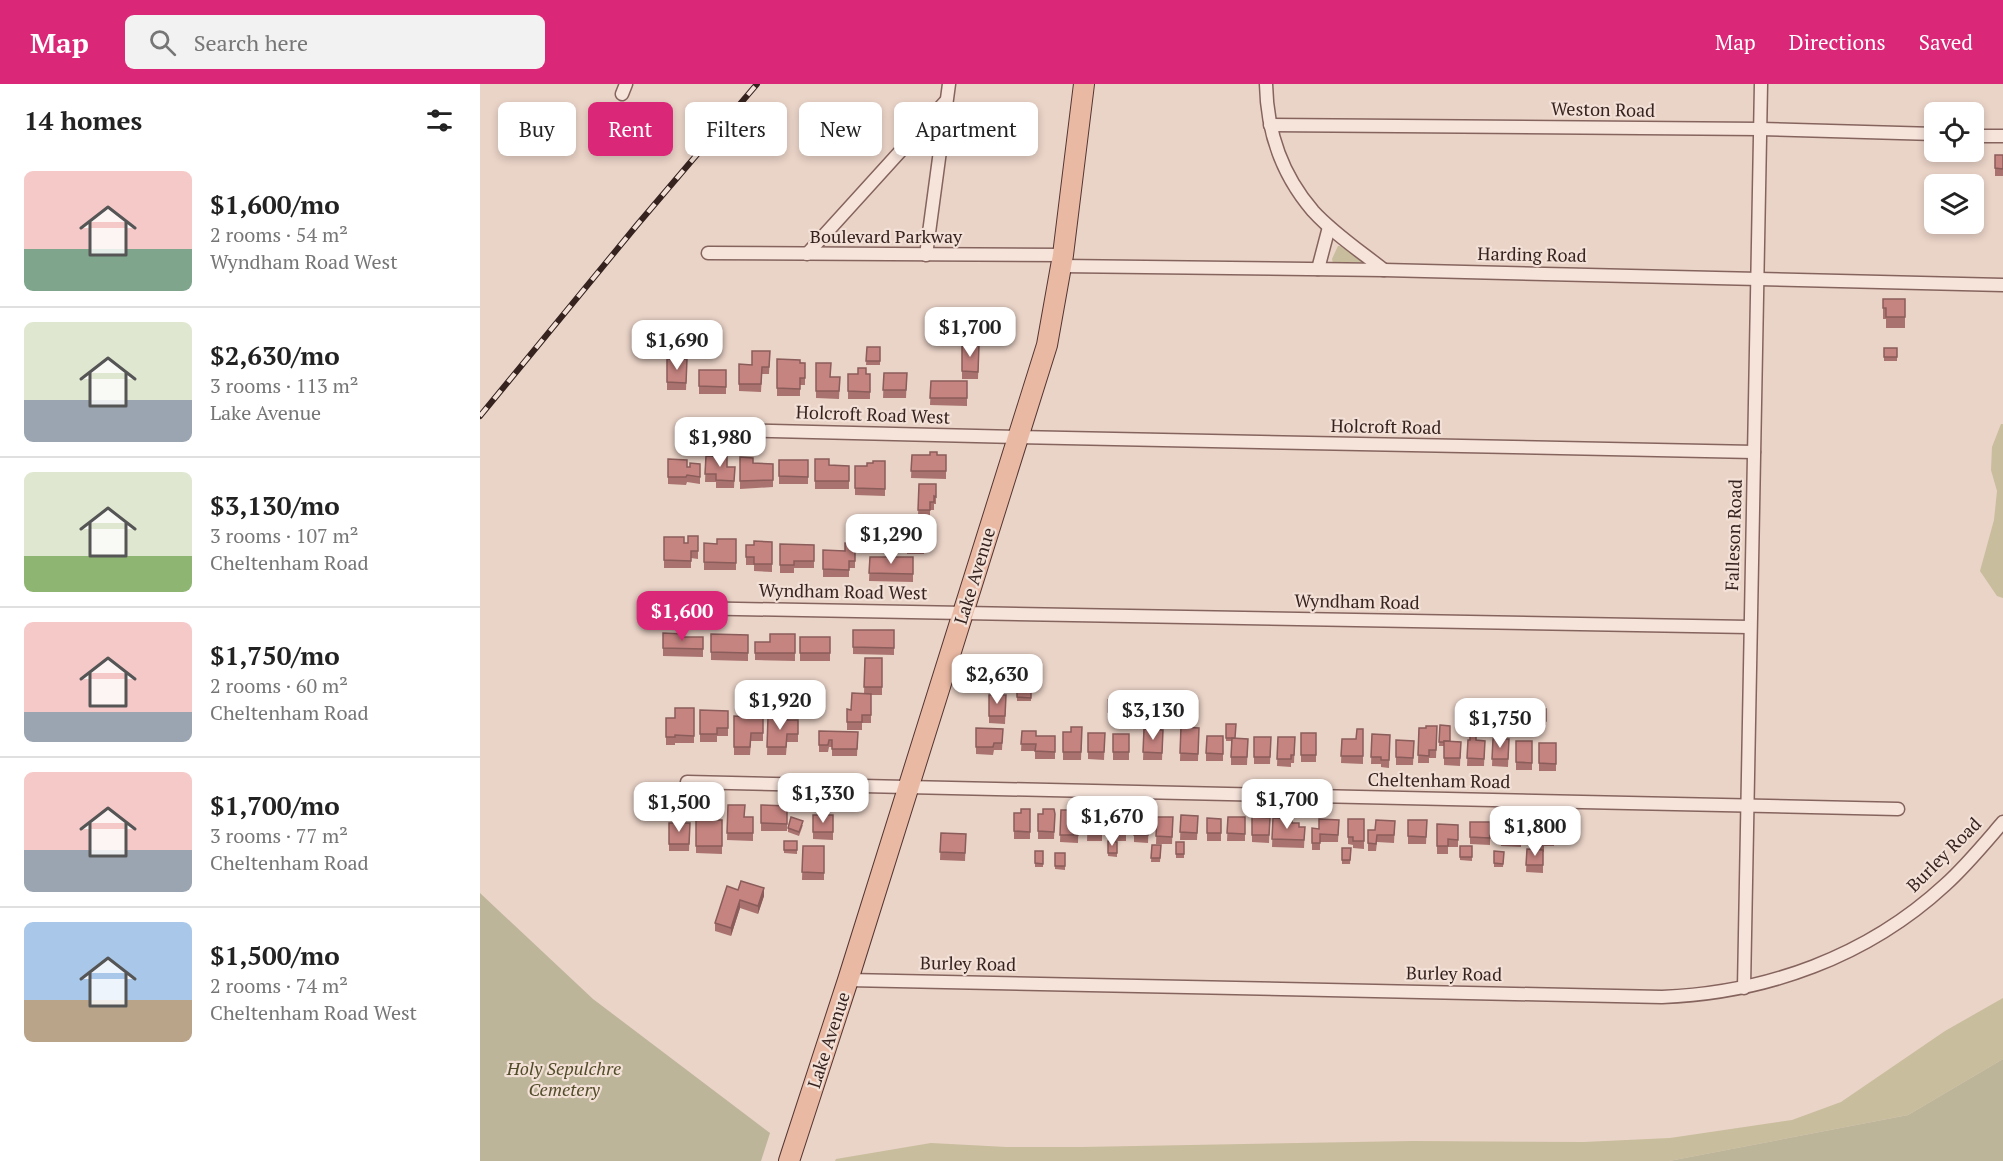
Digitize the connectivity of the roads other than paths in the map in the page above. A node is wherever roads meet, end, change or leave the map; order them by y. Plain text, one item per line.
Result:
1 (949, 84) edge
2 (1084, 84) edge
3 (1266, 84) edge
4 (1761, 84) edge
5 (945, 102) edge
6 (1270, 125) junction
7 (1760, 129) junction
8 (1924, 134) edge
9 (1984, 136) edge
10 (2003, 136) edge
11 (896, 156) edge
12 (938, 156) edge
13 (1329, 227) junction
14 (708, 253) dead end
15 (807, 254) junction
16 (926, 255) junction
17 (1062, 261) junction
18 (1318, 269) junction
19 (1384, 270) junction
20 (1758, 279) junction
21 (2003, 285) edge
22 (693, 429) dead end
23 (1017, 437) junction
24 (1755, 452) junction
25 (686, 608) dead end
26 (963, 612) junction
27 (1749, 627) junction
28 (687, 783) dead end
29 (907, 788) junction
30 (1747, 806) junction
31 (1898, 809) dead end
32 (2003, 822) edge
33 (848, 980) junction
34 (1744, 988) junction
35 (789, 1161) edge

1 - 5 street
2 - 17 main road, Lake Avenue
3 - 6 street
4 - 7 street, Falleson Road
6 - 7 street, Weston Road
6 - 13 street
7 - 8 street, Weston Road
7 - 20 street, Falleson Road
9 - 10 street
11 - 15 street
12 - 16 street
13 - 18 street
13 - 19 street
14 - 15 street, Boulevard Parkway
15 - 16 street, Boulevard Parkway
16 - 17 street, Boulevard Parkway
17 - 18 street, Harding Road
17 - 23 main road, Lake Avenue
18 - 19 street, Harding Road
19 - 20 street, Harding Road
20 - 21 street, Harding Road
20 - 24 street, Falleson Road
22 - 23 street, Holcroft Road West
23 - 24 street, Holcroft Road
23 - 26 main road, Lake Avenue
24 - 27 street, Falleson Road
25 - 26 street, Wyndham Road West
26 - 27 street, Wyndham Road
26 - 29 main road, Lake Avenue
27 - 30 street, Falleson Road
28 - 29 street, Cheltenham Road
29 - 30 street, Cheltenham Road
29 - 33 main road, Lake Avenue
30 - 31 street, Cheltenham Road
30 - 34 street, Falleson Road
32 - 34 street, Burley Road
33 - 34 street, Burley Road
33 - 35 main road, Lake Avenue

